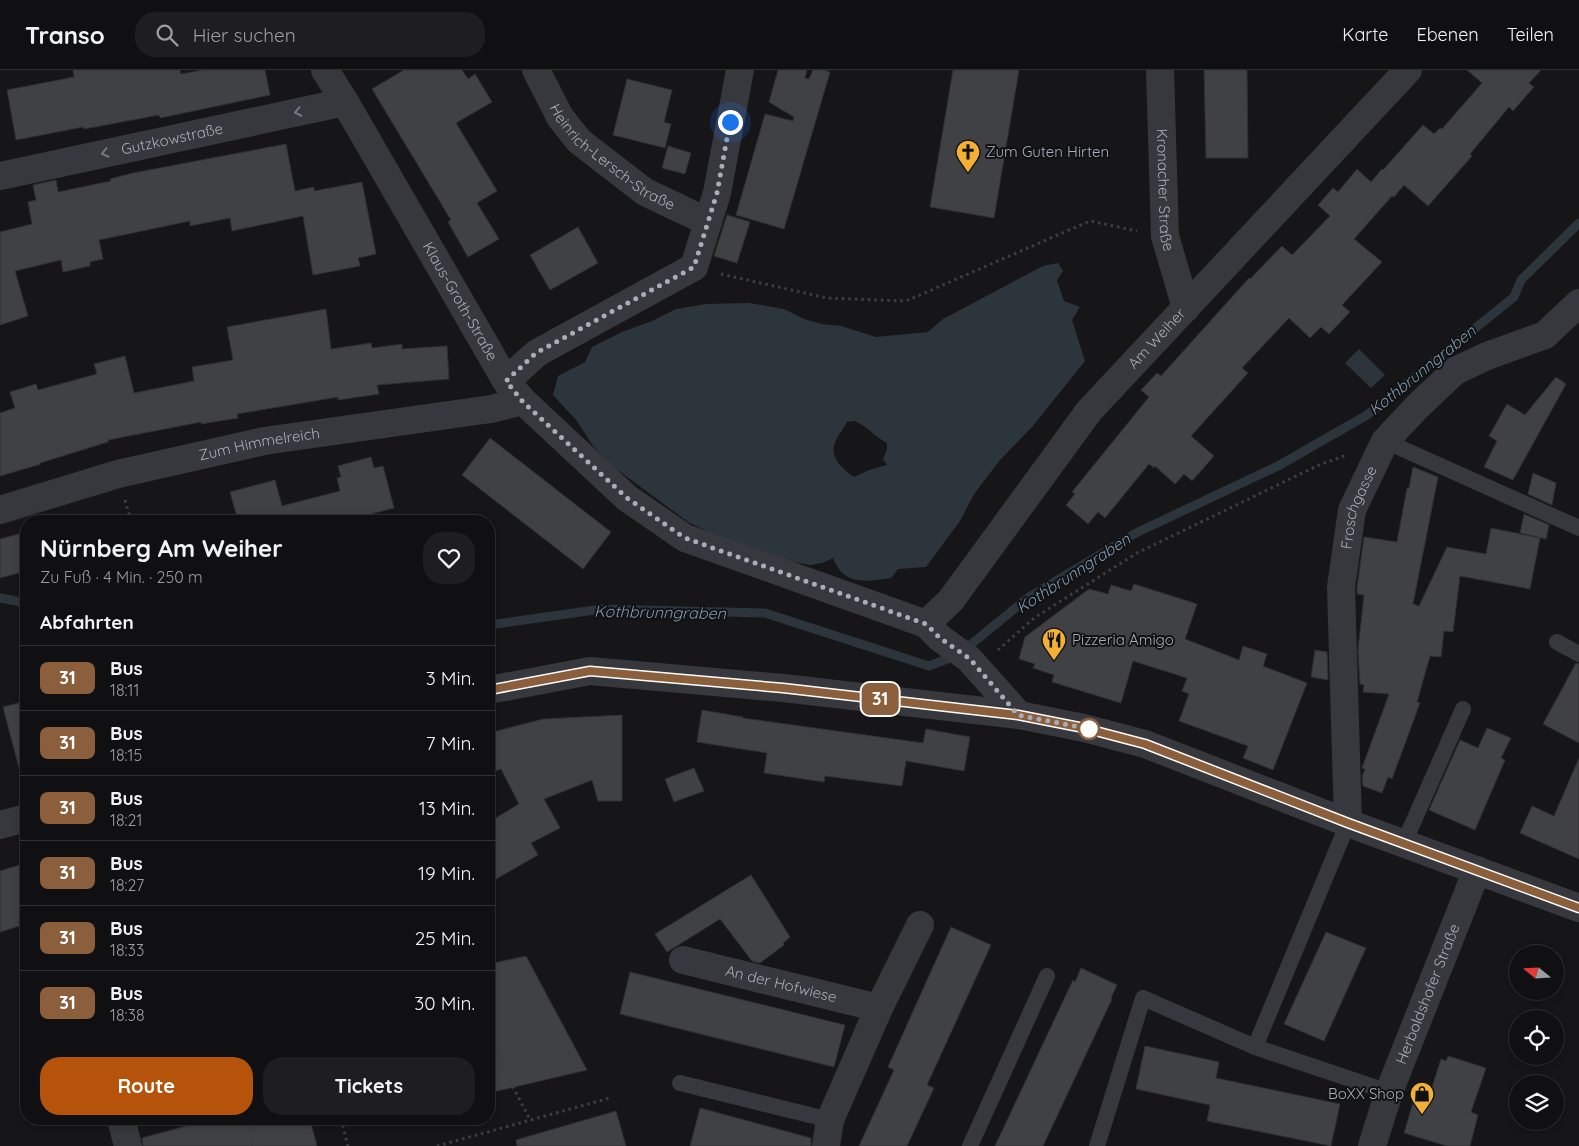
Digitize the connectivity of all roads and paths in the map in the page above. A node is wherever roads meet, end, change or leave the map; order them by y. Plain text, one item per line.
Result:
1 (325, 70) edge
2 (536, 70) edge
3 (740, 70) edge
4 (1160, 70) edge
5 (1408, 70) edge
6 (345, 102) junction
7 (0, 176) edge
8 (708, 222) junction
9 (1165, 236) junction
10 (694, 267) junction
11 (1579, 302) edge
12 (1186, 308) junction
13 (515, 391) junction
14 (1385, 441) junction
15 (0, 510) edge
16 (1579, 528) edge
17 (933, 631) junction
18 (1557, 642) dead end
19 (1579, 654) edge
20 (973, 663) junction
21 (495, 689) edge
22 (1463, 709) dead end
23 (1018, 715) junction
24 (20, 820) edge
25 (1348, 823) junction
26 (0, 825) edge
27 (1404, 843) junction
28 (1477, 870) junction
29 (1579, 908) edge
30 (920, 925) dead end
31 (683, 960) dead end
32 (1047, 976) dead end
33 (879, 1008) junction
34 (1255, 1047) junction
35 (495, 1052) edge
36 (680, 1082) dead end
37 (1389, 1092) junction
38 (610, 1098) dead end
39 (530, 1120) junction
40 (123, 1125) edge
41 (249, 1125) edge
42 (343, 1125) edge
43 (828, 1133) edge
44 (128, 1146) edge
45 (255, 1146) edge
46 (348, 1146) edge
47 (437, 1146) edge
48 (970, 1146) edge
49 (1096, 1146) edge
50 (1372, 1146) edge

1 - 6 street, Klaus-Groth-Straße
2 - 8 street, Heinrich-Lersch-Straße
3 - 8 street
4 - 9 street, Kronacher Straße
5 - 12 street, Am Weiher
6 -> 7 street, Gutzkowstraße
6 - 13 street, Klaus-Groth-Straße
8 - 10 street
9 - 10 path
9 - 12 street, Kronacher Straße
10 - 13 street
11 - 14 street, Froschgasse
12 - 17 street, Am Weiher
13 - 15 street, Zum Himmelreich
13 - 17 street, Klaus-Groth-Straße
14 - 16 lane
14 - 20 path
14 - 25 street, Froschgasse
17 - 20 street, Klaus-Groth-Straße
18 - 19 lane
20 - 23 street, Klaus-Groth-Straße
21 - 23 street
22 - 27 lane
23 - 25 street
24 - 26 street
25 - 27 street
25 - 34 lane
27 - 28 street
28 - 29 street
28 - 37 street, Herboldshofer Straße
30 - 33 street
31 - 33 street, An der Hofwiese
32 - 48 lane
33 - 43 street
34 - 37 lane
34 - 49 lane
35 - 39 path
36 - 43 lane
37 - 50 street, Herboldshofer Straße
38 - 39 path
39 - 47 path
40 - 44 street
41 - 45 path
42 - 46 path

